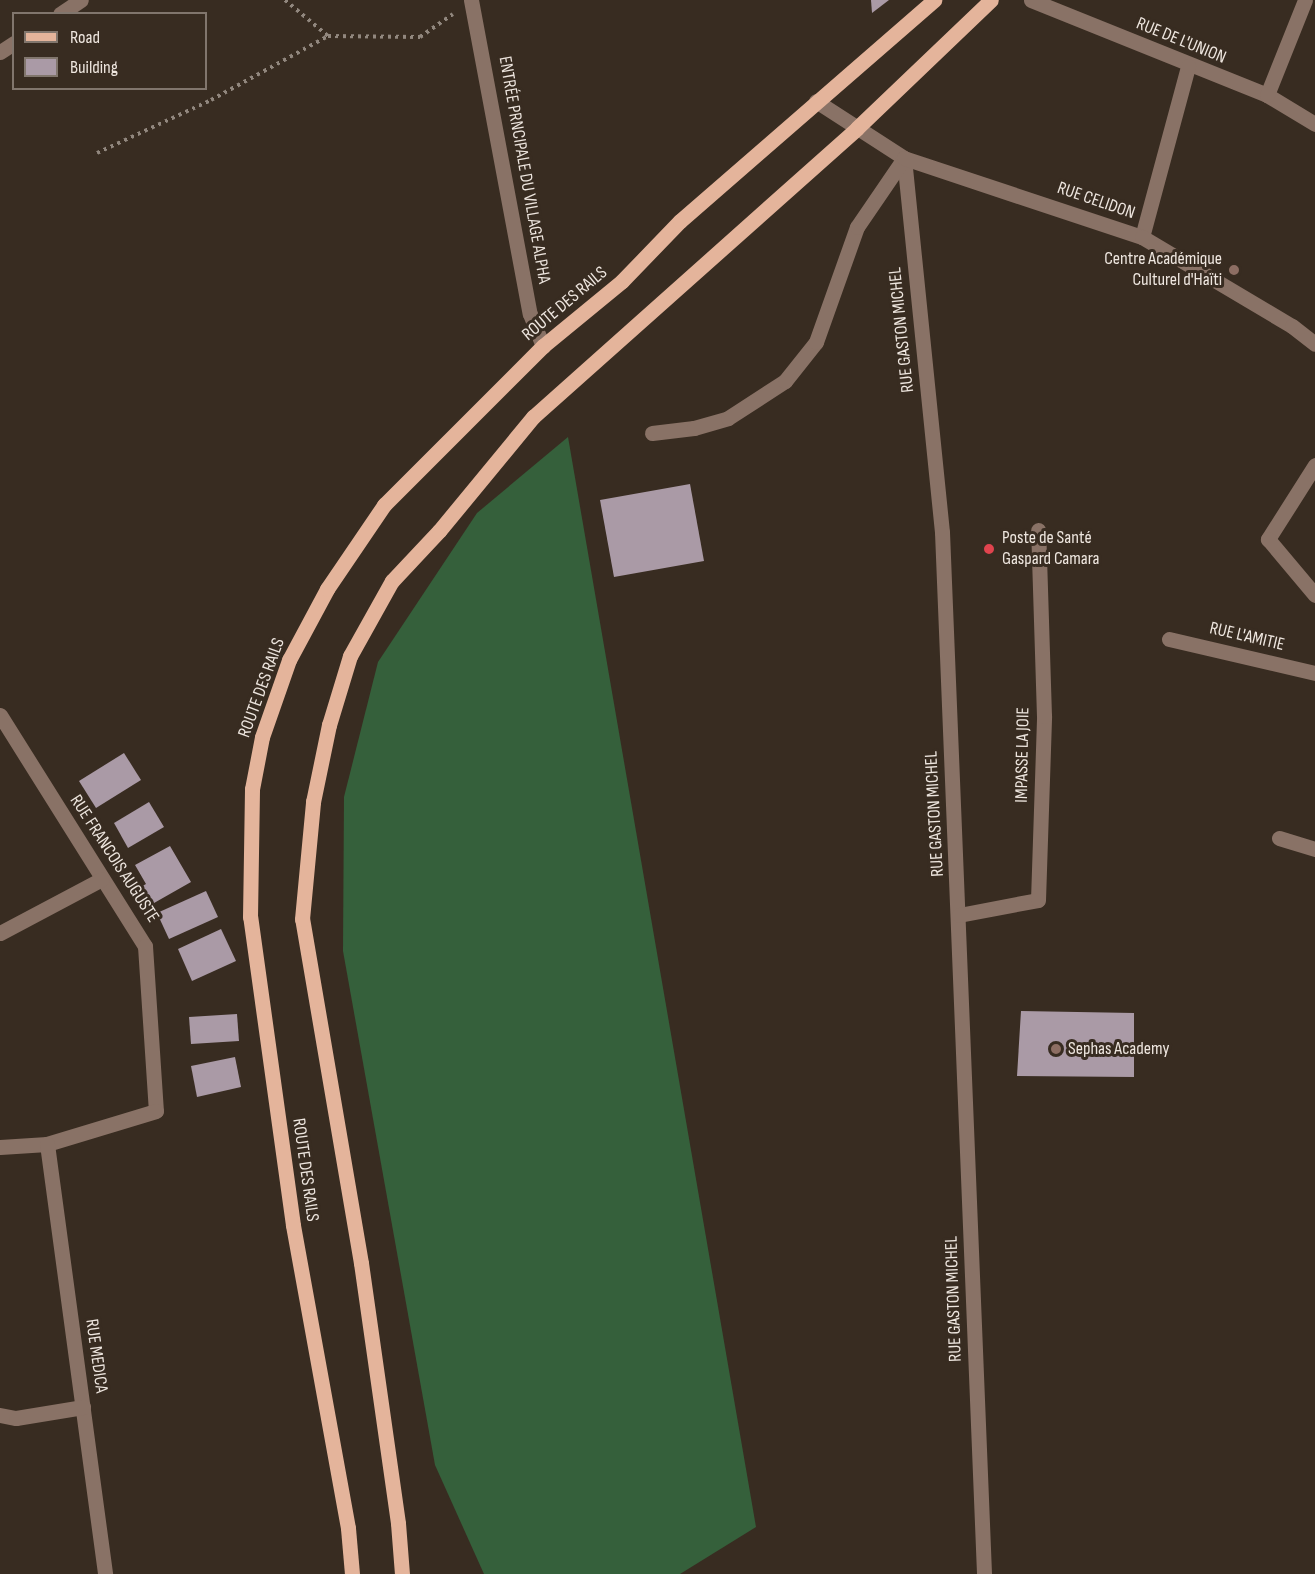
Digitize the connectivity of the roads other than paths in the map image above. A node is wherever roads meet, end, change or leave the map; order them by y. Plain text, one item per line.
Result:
1 (81, 0) edge
2 (934, 0) edge
3 (991, 0) edge
4 (1030, 0) edge
5 (1305, 0) edge
6 (471, 1) edge
7 (63, 12) edge
8 (1188, 66) junction
9 (1267, 96) junction
10 (816, 101) junction
11 (1315, 124) edge
12 (856, 128) junction
13 (904, 158) junction
14 (1142, 237) junction
15 (1315, 344) edge
16 (543, 346) junction
17 (651, 433) dead end
18 (1315, 465) edge
19 (1038, 530) dead end
20 (1315, 595) edge
21 (1169, 639) dead end
22 (1315, 673) edge
23 (0, 715) edge
24 (1280, 838) dead end
25 (1315, 849) edge
26 (102, 879) junction
27 (959, 915) junction
28 (0, 933) edge
29 (47, 1144) junction
30 (0, 1147) edge
31 (83, 1407) junction
32 (0, 1415) edge
33 (105, 1574) edge
34 (352, 1574) edge
35 (402, 1574) edge
36 (984, 1574) edge

1 - 7 street
2 - 10 main road, ROUTE DES RAILS
3 - 12 main road, ROUTE DES RAILS
4 - 8 street, RUE DE L'UNION
5 - 9 street
6 - 16 street, ENTRÉE PRNCIPALE DU VILLAGE ALPHA
8 - 9 street, RUE DE L'UNION
8 - 14 street, RUE CELIDON
9 - 11 street, RUE DE L'UNION
10 - 12 street
10 - 16 main road, ROUTE DES RAILS
12 - 13 street
12 - 35 main road, ROUTE DES RAILS
13 - 14 street, RUE CELIDON
13 - 17 street
13 - 27 street, RUE GASTON MICHEL
14 - 15 street
16 - 34 main road, ROUTE DES RAILS
18 - 20 street
19 - 27 street, IMPASSE LA JOIE
21 - 22 street, RUE L'AMITIE
23 - 26 street, RUE FRANCOIS AUGUSTE
24 - 25 street
26 - 28 street
26 - 29 street, RUE FRANCOIS AUGUSTE
27 - 36 street, RUE GASTON MICHEL
29 - 30 street
29 - 31 street, RUE MEDICA
31 - 32 street
31 - 33 street, RUE MEDICA

